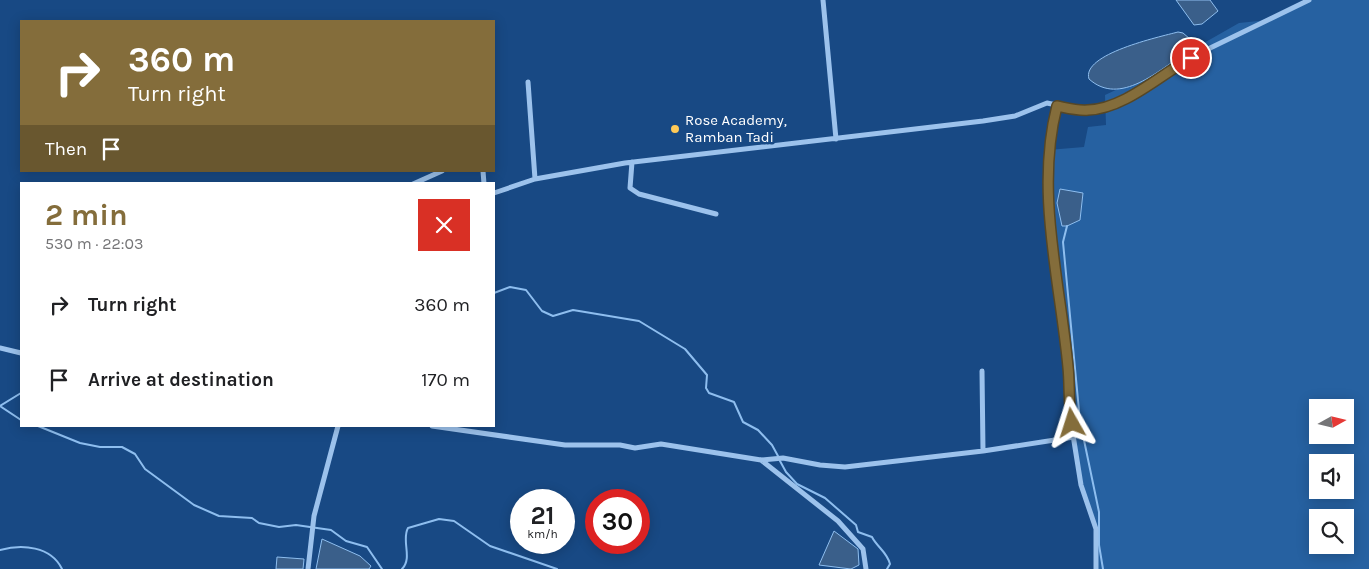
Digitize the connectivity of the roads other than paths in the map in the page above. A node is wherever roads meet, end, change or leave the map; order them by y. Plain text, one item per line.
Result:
1 (823, 0) edge
2 (1309, 0) edge
3 (528, 82) dead end
4 (1057, 106) junction
5 (836, 139) junction
6 (632, 162) junction
7 (440, 172) edge
8 (535, 179) junction
9 (417, 182) edge
10 (495, 193) edge
11 (716, 214) dead end
12 (0, 348) edge
13 (20, 354) edge
14 (982, 371) dead end
15 (338, 427) edge
16 (439, 427) edge
17 (1074, 437) junction
18 (983, 451) junction
19 (760, 460) junction
20 (308, 569) edge
21 (866, 569) edge
22 (1096, 569) edge

1 - 5 street
2 - 4 street
3 - 8 street
4 - 5 street
4 - 17 street
5 - 6 street
6 - 8 street
6 - 11 street
7 - 9 street
8 - 10 street
12 - 13 street
14 - 18 street
15 - 20 street
16 - 19 street
17 - 18 street
17 - 22 street
18 - 19 street
19 - 21 street

